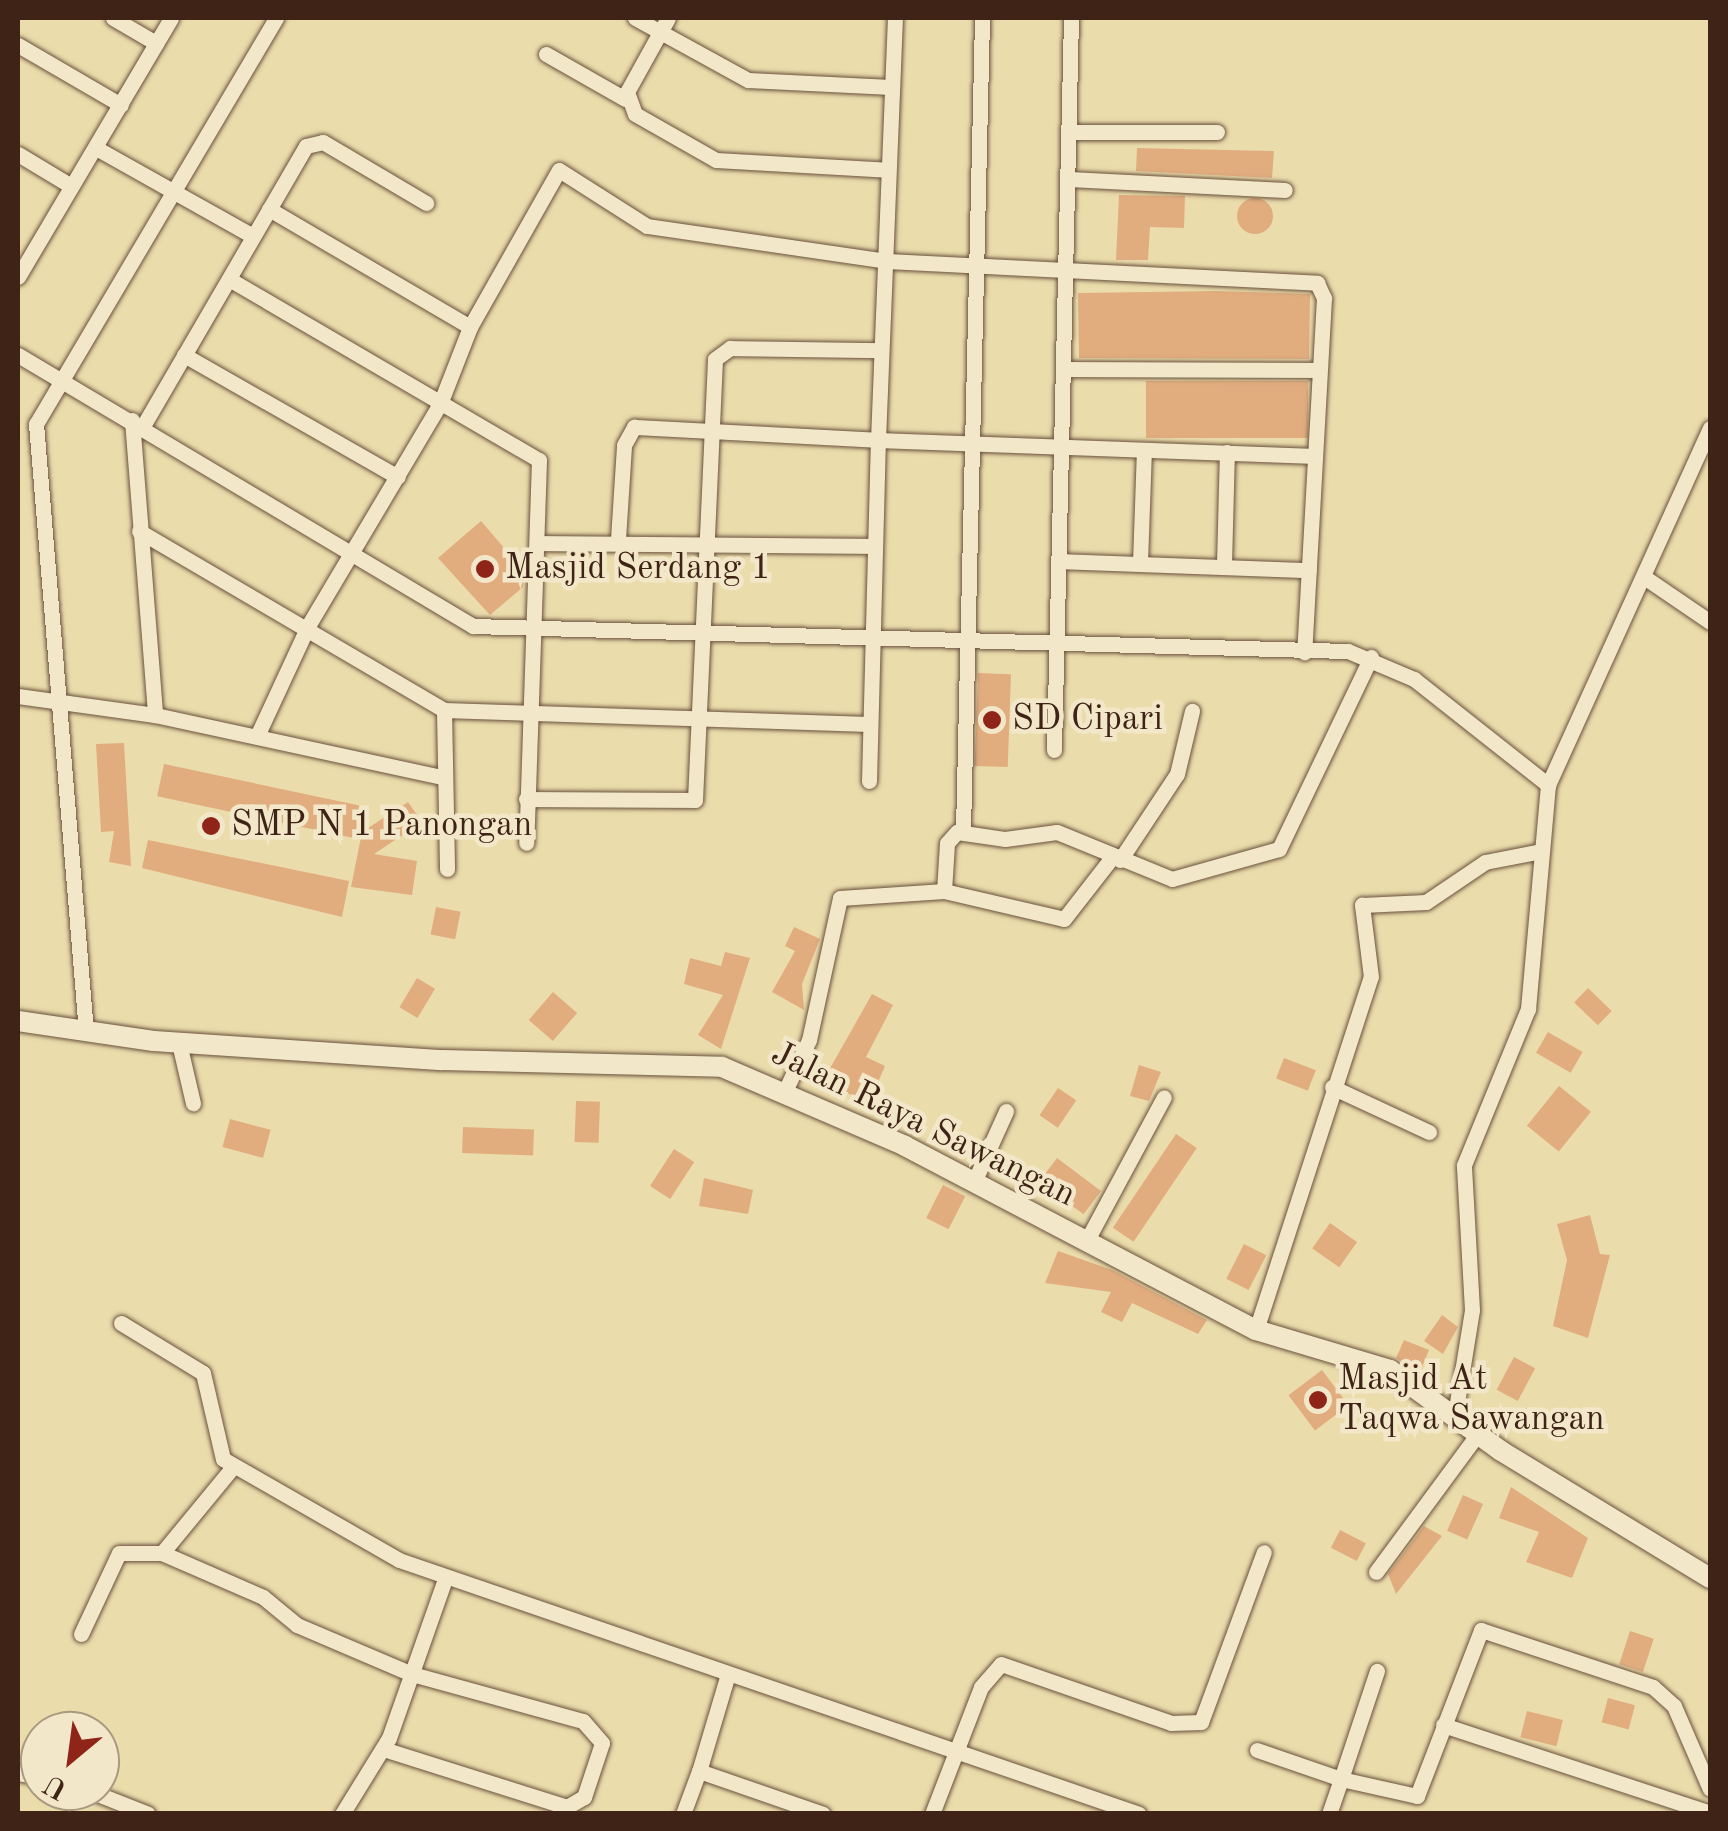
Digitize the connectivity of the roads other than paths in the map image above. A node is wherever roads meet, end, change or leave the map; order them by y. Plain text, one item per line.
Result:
1 (113, 18) edge
2 (171, 18) edge
3 (276, 18) edge
4 (635, 18) edge
5 (895, 18) edge
6 (982, 18) edge
7 (1070, 18) edge
8 (664, 24) edge
9 (156, 43) junction
10 (18, 45) edge
11 (546, 54) dead end
12 (891, 88) junction
13 (625, 99) junction
14 (121, 105) junction
15 (1070, 132) junction
16 (1217, 132) dead end
17 (96, 148) junction
18 (18, 154) edge
19 (887, 170) junction
20 (1070, 179) junction
21 (72, 186) junction
22 (1285, 190) dead end
23 (172, 196) junction
24 (426, 203) dead end
25 (269, 209) junction
26 (253, 236) junction
27 (22, 257) edge
28 (887, 260) junction
29 (979, 267) junction
30 (1066, 269) junction
31 (18, 276) edge
32 (229, 279) junction
33 (470, 327) junction
34 (876, 350) junction
35 (18, 355) edge
36 (184, 355) junction
37 (1064, 369) junction
38 (1319, 370) junction
39 (61, 378) junction
40 (440, 404) junction
41 (137, 423) junction
42 (709, 428) junction
43 (1710, 428) edge
44 (878, 440) junction
45 (1058, 443) junction
46 (968, 444) junction
47 (1144, 450) junction
48 (1228, 452) junction
49 (1314, 456) junction
50 (398, 478) junction
51 (139, 531) junction
52 (618, 539) junction
53 (705, 542) junction
54 (539, 543) junction
55 (875, 546) junction
56 (353, 551) junction
57 (1058, 561) junction
58 (1140, 563) junction
59 (1224, 564) junction
60 (1309, 570) junction
61 (1647, 579) junction
62 (1710, 622) edge
63 (308, 626) junction
64 (537, 634) junction
65 (702, 635) junction
66 (870, 644) junction
67 (962, 645) junction
68 (1055, 649) junction
69 (1304, 652) junction
70 (1371, 657) junction
71 (18, 696) edge
72 (61, 704) junction
73 (444, 710) junction
74 (1192, 712) dead end
75 (155, 715) junction
76 (532, 715) junction
77 (700, 718) junction
78 (870, 724) junction
79 (257, 736) junction
80 (1054, 750) dead end
81 (442, 776) junction
82 (869, 782) dead end
83 (1548, 785) junction
84 (526, 799) junction
85 (963, 831) junction
86 (526, 843) dead end
87 (1541, 851) junction
88 (1116, 858) junction
89 (447, 868) dead end
90 (944, 890) junction
91 (18, 1021) edge
92 (86, 1032) junction
93 (179, 1043) junction
94 (1332, 1087) junction
95 (786, 1090) junction
96 (1164, 1098) dead end
97 (193, 1102) dead end
98 (1006, 1111) dead end
99 (1429, 1132) dead end
100 (974, 1182) junction
101 (1087, 1240) junction
102 (121, 1323) dead end
103 (1256, 1330) junction
104 (1455, 1415) junction
105 (1477, 1435) junction
106 (233, 1467) junction
107 (1264, 1552) dead end
108 (162, 1553) junction
109 (1376, 1572) dead end
110 (1710, 1578) edge
111 (445, 1579) junction
112 (81, 1634) dead end
113 (1378, 1671) dead end
114 (412, 1674) junction
115 (728, 1674) junction
116 (1442, 1725) junction
117 (955, 1748) junction
118 (1257, 1750) dead end
119 (380, 1754) junction
120 (698, 1771) junction
121 (1341, 1779) junction
122 (1710, 1789) edge
123 (120, 1803) edge
124 (1710, 1813) edge
125 (148, 1814) edge
126 (342, 1814) edge
127 (683, 1814) edge
128 (823, 1814) edge
129 (932, 1814) edge
130 (1140, 1814) edge
131 (1328, 1814) edge

1 - 9 street
2 - 9 street
3 - 23 street
4 - 8 street
5 - 12 street
6 - 29 street
7 - 15 street
8 - 12 street
8 - 13 street
9 - 14 street
10 - 14 street
11 - 13 street
12 - 19 street
13 - 19 street
14 - 17 street
15 - 16 street
15 - 20 street
17 - 21 street
17 - 23 street
18 - 21 street
19 - 28 street
20 - 22 street
20 - 30 street
21 - 27 street
23 - 26 street
23 - 39 street
24 - 25 street
25 - 26 street
25 - 33 street
26 - 32 street
27 - 31 street
28 - 29 street
28 - 33 street
28 - 34 street
29 - 30 street
29 - 46 street
30 - 37 street
30 - 38 street
32 - 36 street
32 - 40 street
33 - 40 street
34 - 42 street
34 - 44 street
35 - 39 street
36 - 41 street
36 - 50 street
37 - 38 street
37 - 45 street
38 - 49 street
39 - 41 street
39 - 72 street
40 - 50 street
40 - 54 street
41 - 51 street
41 - 56 street
42 - 44 street
42 - 52 street
42 - 53 street
43 - 61 street
44 - 46 street
44 - 55 street
45 - 46 street
45 - 47 street
45 - 57 street
46 - 67 street
47 - 48 street
47 - 58 street
48 - 49 street
48 - 59 street
49 - 60 street
50 - 56 street
51 - 63 street
51 - 75 street
52 - 53 street
52 - 54 street
53 - 55 street
53 - 65 street
54 - 64 street
55 - 66 street
56 - 63 street
56 - 64 street
57 - 58 street
57 - 68 street
58 - 59 street
59 - 60 street
60 - 69 street
61 - 62 street
61 - 83 street
63 - 73 street
63 - 79 street
64 - 65 street
64 - 76 street
65 - 66 street
65 - 77 street
66 - 67 street
66 - 78 street
67 - 68 street
67 - 85 street
68 - 69 street
68 - 80 street
69 - 70 street
70 - 83 street
70 - 88 street
71 - 72 street
72 - 75 street
72 - 92 street
73 - 76 street
73 - 81 street
74 - 88 street
75 - 79 street
76 - 77 street
76 - 84 street
77 - 78 street
77 - 84 street
78 - 82 street
79 - 81 street
81 - 89 street
83 - 87 street
84 - 86 street
85 - 88 street
85 - 90 street
87 - 94 street
87 - 104 street
88 - 90 street
90 - 95 street
91 - 92 street, Jalan Raya Sawangan
92 - 93 street, Jalan Raya Sawangan
93 - 95 street, Jalan Raya Sawangan
93 - 97 street
94 - 99 street
94 - 103 street
95 - 100 street, Jalan Raya Sawangan
96 - 101 street
98 - 100 street
100 - 101 street, Jalan Raya Sawangan
101 - 103 street, Jalan Raya Sawangan
102 - 106 street
103 - 104 street, Jalan Raya Sawangan
104 - 105 street, Jalan Raya Sawangan
105 - 109 street
105 - 110 street, Jalan Raya Sawangan
106 - 108 street
106 - 111 street
107 - 117 street
108 - 112 street
108 - 114 street
111 - 114 street
111 - 115 street
113 - 121 street
114 - 119 street
114 - 119 street
115 - 117 street
115 - 120 street
116 - 121 street
116 - 122 street
116 - 124 street
117 - 129 street
117 - 130 street
118 - 121 street
119 - 126 street
120 - 127 street
120 - 128 street
121 - 131 street
123 - 125 street

